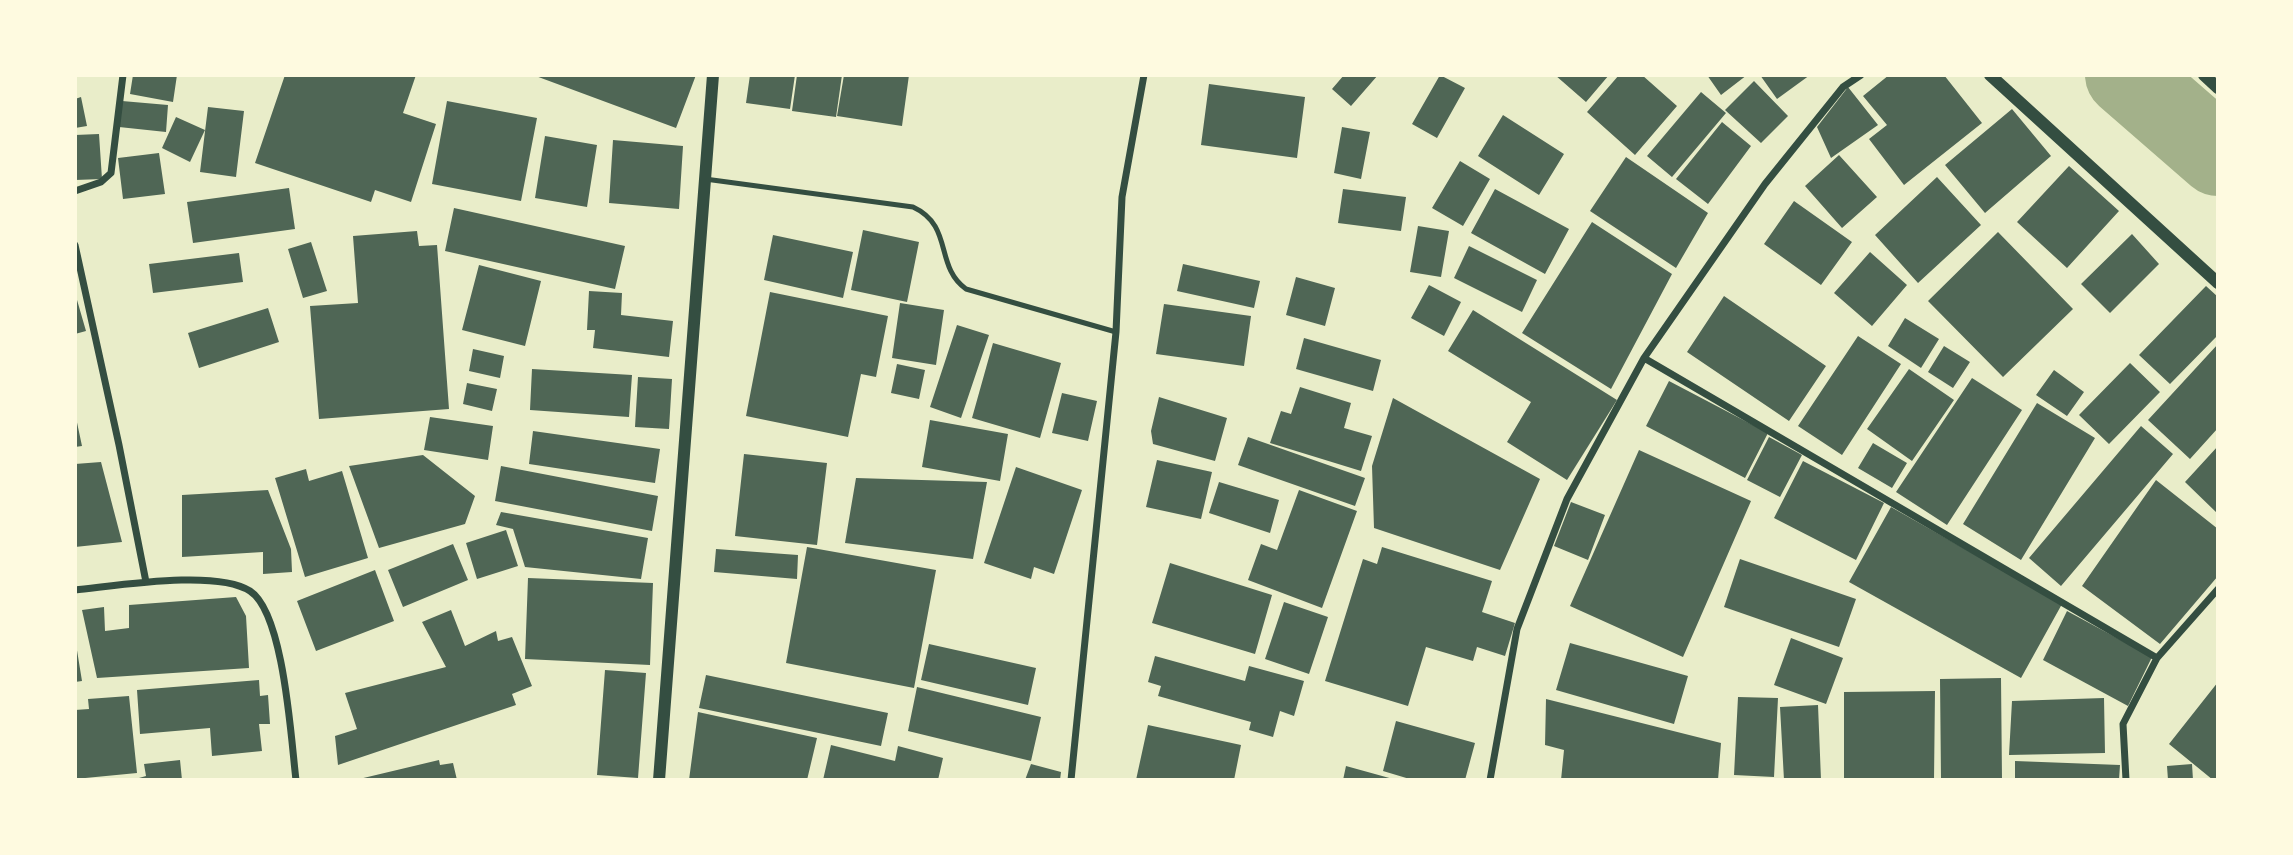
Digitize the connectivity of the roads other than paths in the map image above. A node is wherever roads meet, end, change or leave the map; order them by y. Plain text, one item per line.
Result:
1 (123, 75) edge
2 (713, 75) edge
3 (1144, 75) edge
4 (1861, 75) edge
5 (1990, 75) edge
6 (2204, 75) edge
7 (2218, 88) edge
8 (705, 179) junction
9 (75, 191) edge
10 (75, 245) edge
11 (2218, 284) edge
12 (1116, 332) junction
13 (1644, 358) junction
14 (146, 582) junction
15 (2218, 589) edge
16 (75, 590) edge
17 (2157, 657) junction
18 (296, 780) edge
19 (659, 780) edge
20 (1072, 780) edge
21 (1490, 780) edge
22 (2126, 780) edge

1 - 9 street
2 - 8 street
3 - 12 street
4 - 13 street
5 - 11 street
6 - 7 street
8 - 12 lane
8 - 19 street
10 - 14 street
12 - 20 street
13 - 17 street
13 - 21 street
14 - 16 street
14 - 18 street
15 - 17 street
17 - 22 street

